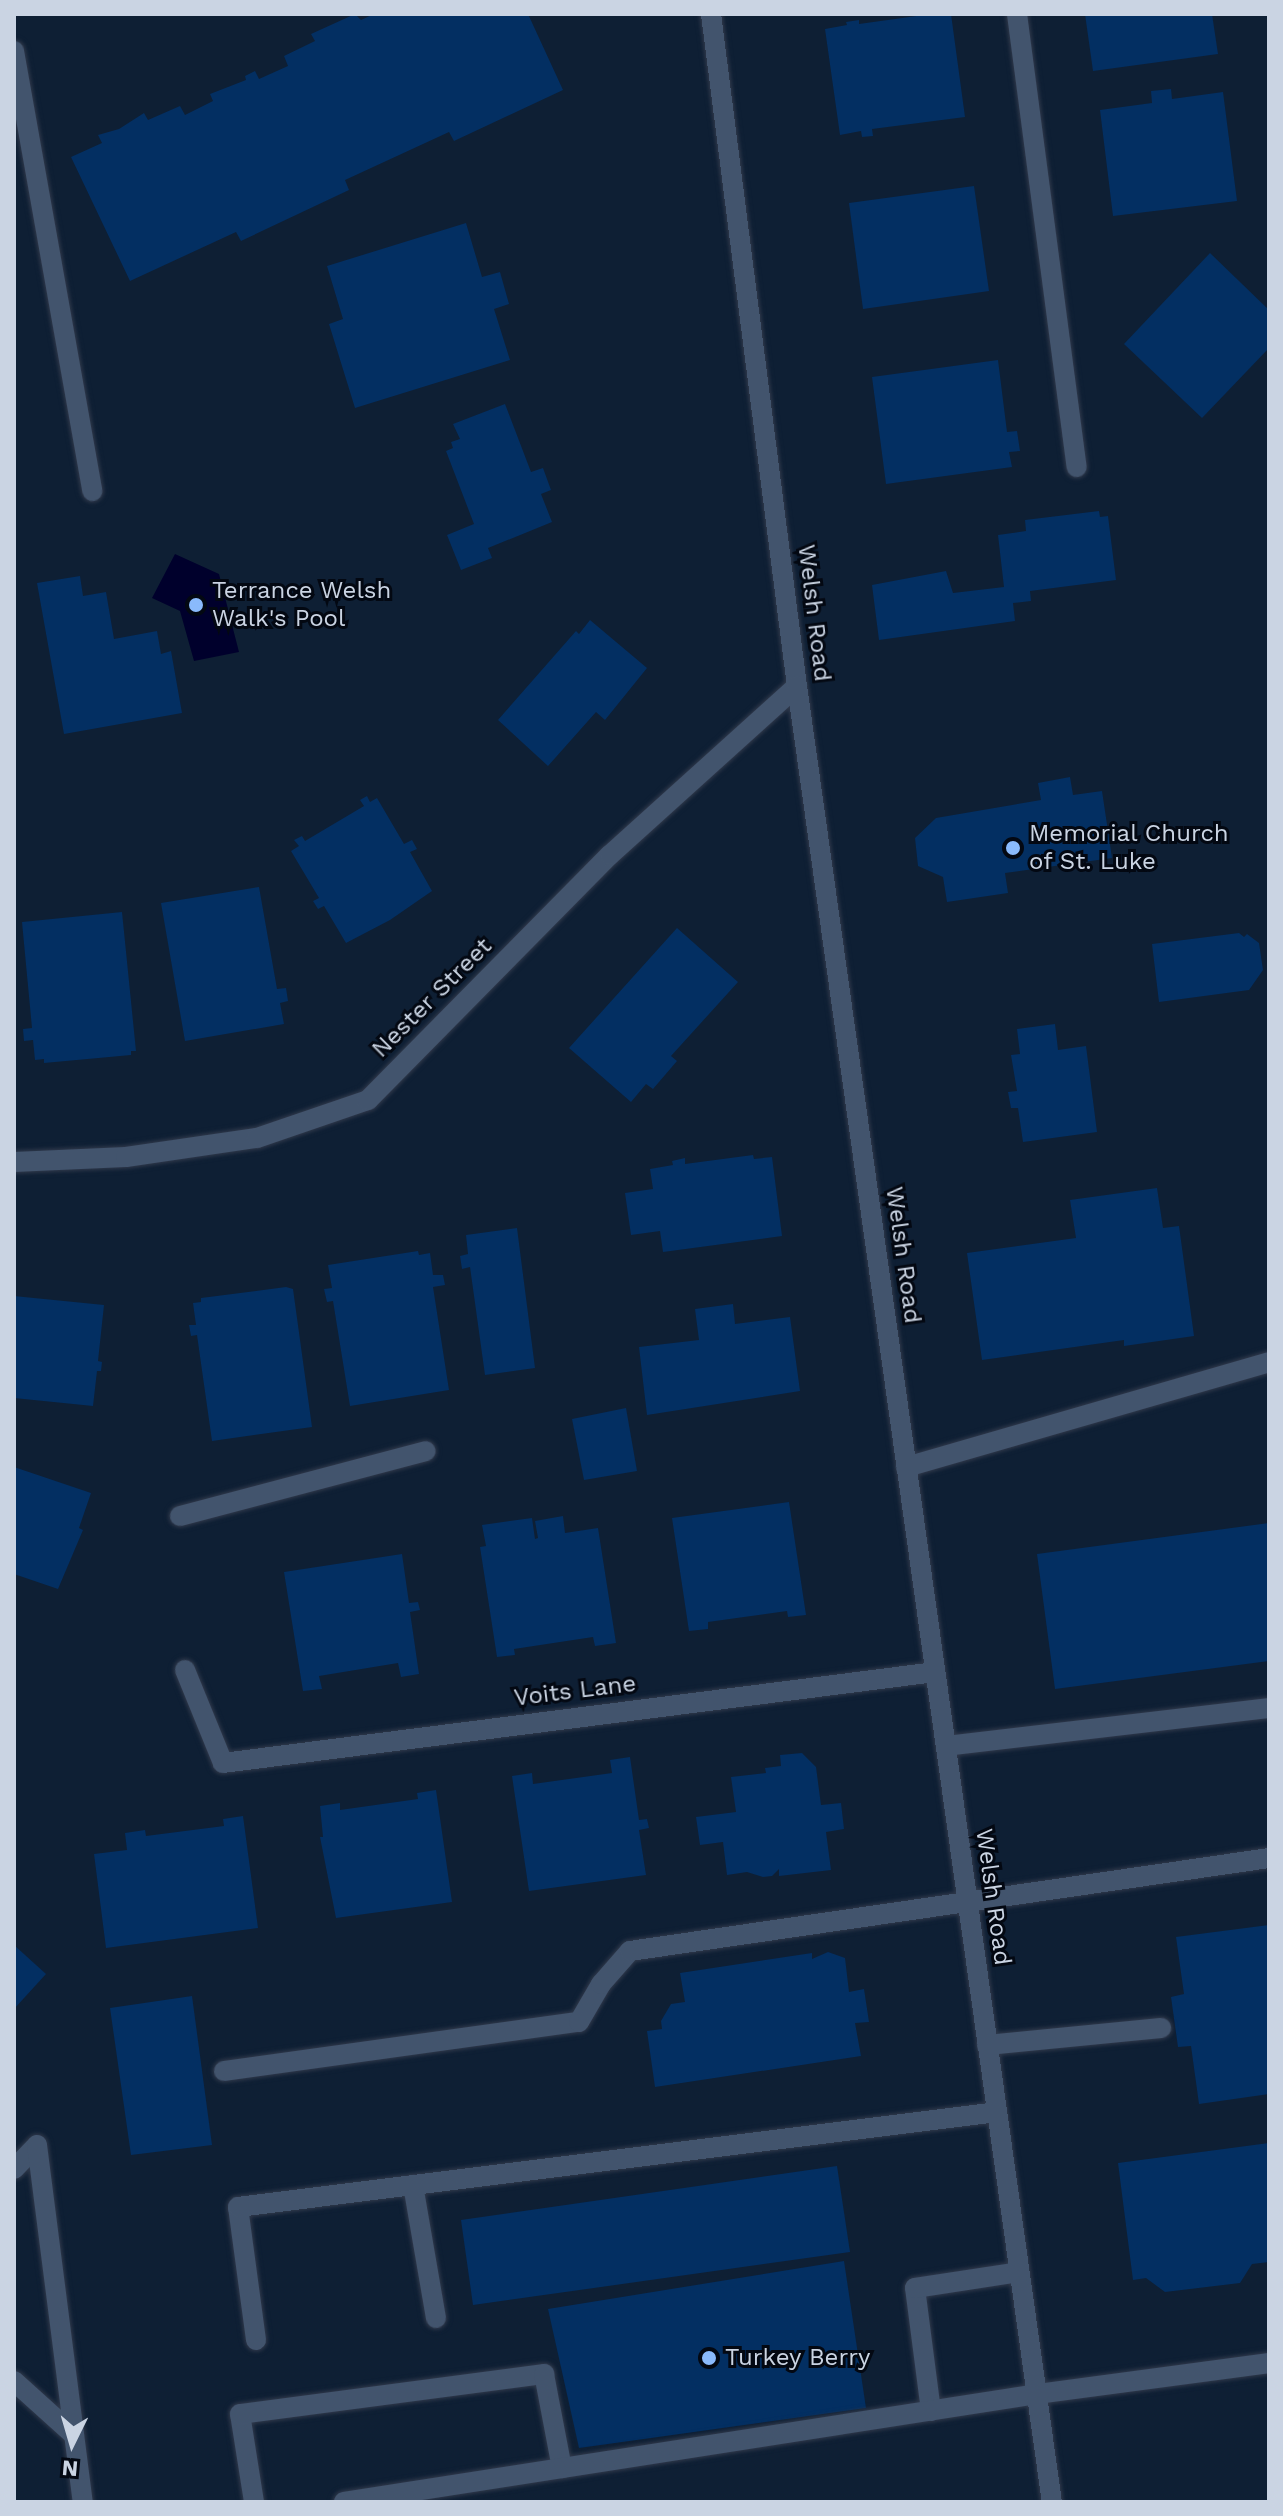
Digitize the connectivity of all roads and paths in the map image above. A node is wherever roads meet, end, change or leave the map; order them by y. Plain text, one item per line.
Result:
1 (711, 14) edge
2 (1017, 14) edge
3 (14, 51) edge
4 (1077, 467) dead end
5 (92, 491) dead end
6 (797, 686) junction
7 (14, 1162) edge
8 (1269, 1362) edge
9 (426, 1451) dead end
10 (906, 1467) junction
11 (180, 1516) dead end
12 (185, 1670) dead end
13 (935, 1672) junction
14 (1269, 1708) edge
15 (946, 1746) junction
16 (1269, 1858) edge
17 (967, 1899) junction
18 (1161, 2028) dead end
19 (987, 2045) junction
20 (224, 2071) dead end
21 (997, 2112) junction
22 (14, 2169) edge
23 (413, 2185) junction
24 (1019, 2272) junction
25 (436, 2318) dead end
26 (256, 2340) dead end
27 (1269, 2363) edge
28 (14, 2381) edge
29 (1037, 2394) junction
30 (931, 2411) junction
31 (74, 2435) junction
32 (562, 2468) junction
33 (83, 2502) edge
34 (254, 2502) edge
35 (344, 2502) edge
36 (1052, 2502) edge

1 - 6 main road, Welsh Road
2 - 4 main road
3 - 5 main road
6 - 7 main road, Nester Street
6 - 10 main road, Welsh Road
8 - 10 main road
9 - 11 main road
10 - 13 main road, Welsh Road
12 - 13 main road, Voits Lane
13 - 15 main road, Welsh Road
14 - 15 main road
15 - 17 main road, Welsh Road
16 - 17 main road
17 - 19 main road, Welsh Road
17 - 20 main road
18 - 19 main road
19 - 21 main road, Welsh Road
21 - 23 main road
21 - 24 main road, Welsh Road
22 - 31 main road
23 - 25 main road
23 - 26 main road
24 - 29 main road, Welsh Road
24 - 30 main road
27 - 29 main road
28 - 31 main road
29 - 30 main road
29 - 36 main road, Welsh Road
30 - 32 main road
31 - 33 main road
32 - 34 main road
32 - 35 main road

